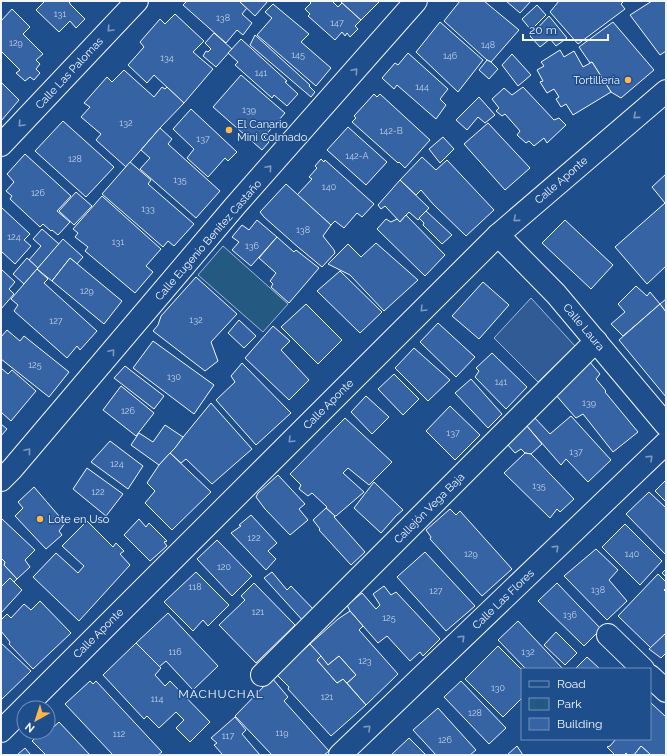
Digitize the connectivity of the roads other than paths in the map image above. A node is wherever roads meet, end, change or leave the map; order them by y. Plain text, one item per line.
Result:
1 (137, 1) edge
2 (416, 1) edge
3 (666, 91) edge
4 (1, 145) edge
5 (498, 235) junction
6 (596, 341) junction
7 (666, 425) edge
8 (666, 443) edge
9 (1, 480) edge
10 (608, 635) dead end
11 (642, 668) edge
12 (262, 674) dead end
13 (651, 677) edge
14 (666, 691) edge
15 (1, 731) edge
16 (340, 755) edge

1 -> 4 street, Calle Las Palomas
9 -> 2 street, Calle Eugenio Benítez Castaño
3 -> 5 street, Calle Aponte
5 - 6 street, Calle Laura
5 -> 15 street, Calle Aponte
6 - 7 street, Calle Laura
6 - 12 street, Callejón Vega Baja
16 -> 8 street, Calle Las Flores
10 - 11 street
13 - 14 street

